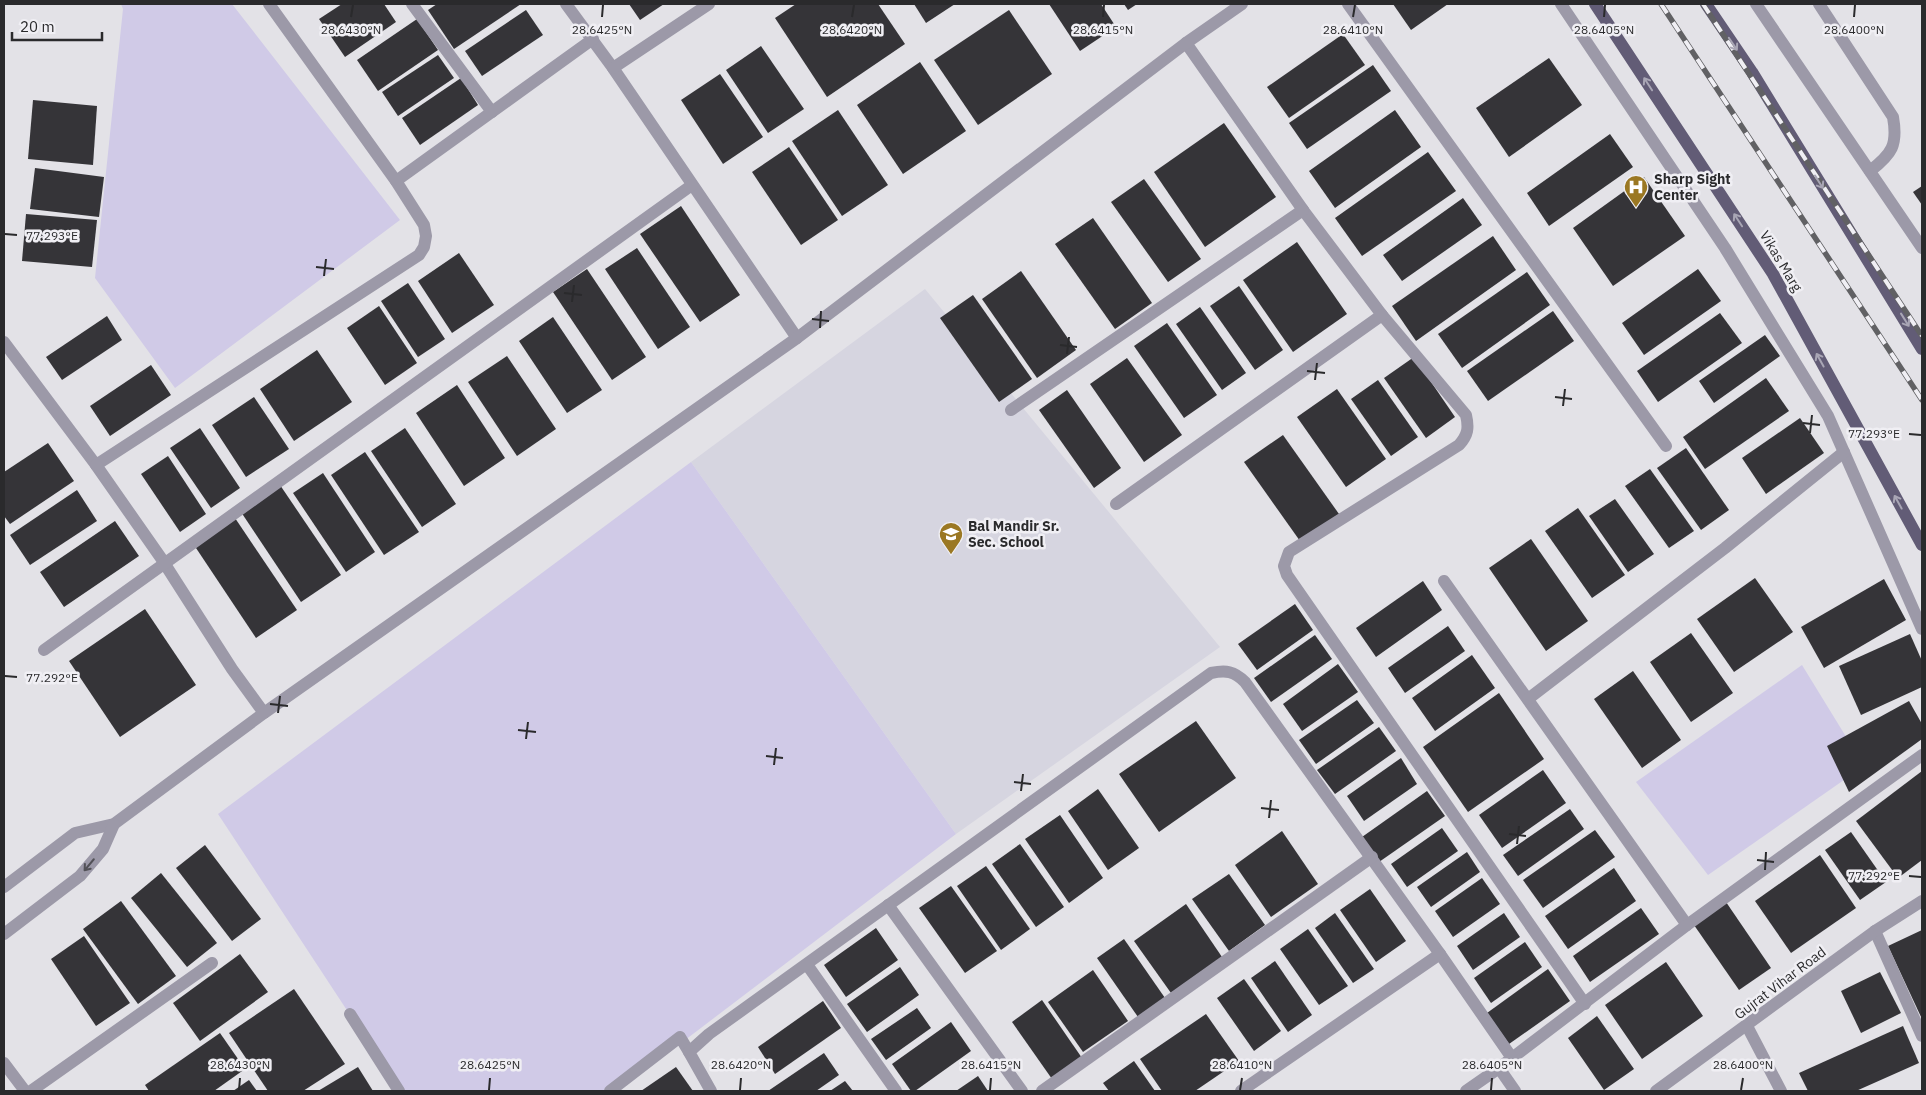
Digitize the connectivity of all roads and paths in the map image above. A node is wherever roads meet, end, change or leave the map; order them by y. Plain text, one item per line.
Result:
1 (269, 4) edge
2 (412, 4) edge
3 (566, 4) edge
4 (709, 4) edge
5 (1242, 4) edge
6 (1348, 4) edge
7 (1561, 4) edge
8 (1595, 4) edge
9 (1706, 4) edge
10 (1756, 4) edge
11 (1819, 4) edge
12 (593, 39) junction
13 (1186, 43) junction
14 (613, 68) junction
15 (492, 112) junction
16 (1870, 171) junction
17 (396, 181) junction
18 (692, 185) junction
19 (1303, 210) junction
20 (1922, 248) edge
21 (1382, 315) junction
22 (796, 338) junction
23 (4, 342) edge
24 (1922, 349) edge
25 (1011, 410) dead end
26 (1666, 446) dead end
27 (1844, 452) junction
28 (96, 465) junction
29 (1116, 504) dead end
30 (1922, 545) edge
31 (164, 564) junction
32 (1444, 581) dead end
33 (1922, 629) edge
34 (44, 650) dead end
35 (1528, 698) junction
36 (264, 713) junction
37 (1922, 755) edge
38 (114, 824) junction
39 (1372, 858) junction
40 (4, 887) edge
41 (1922, 901) edge
42 (888, 905) junction
43 (1687, 925) junction
44 (1875, 931) junction
45 (4, 934) edge
46 (1440, 954) junction
47 (212, 963) dead end
48 (808, 966) junction
49 (1584, 1004) junction
50 (350, 1014) dead end
51 (1747, 1026) junction
52 (1922, 1036) edge
53 (689, 1052) junction
54 (1512, 1058) junction
55 (4, 1063) edge
56 (1499, 1068) junction
57 (25, 1091) edge
58 (31, 1091) edge
59 (399, 1091) edge
60 (610, 1091) edge
61 (712, 1091) edge
62 (896, 1091) edge
63 (1022, 1091) edge
64 (1042, 1091) edge
65 (1240, 1091) edge
66 (1466, 1091) edge
67 (1515, 1091) edge
68 (1656, 1091) edge
69 (1780, 1091) edge

1 - 17 street
2 - 15 street
3 - 12 street
4 - 14 street
5 - 13 street
6 - 26 street
7 - 27 street
30 -> 8 main road, Vikas Marg
9 -> 24 main road
10 - 16 street
11 - 16 street
12 - 14 street
12 - 15 street
13 - 19 street
13 - 22 street
14 - 18 street
15 - 17 street
16 - 20 street
17 - 28 street
18 - 22 street
18 - 31 street
19 - 21 street
19 - 25 street
21 - 29 street
21 - 49 street
22 - 36 street
23 - 28 street
27 - 33 street
27 - 35 street
28 - 31 street
31 - 34 street
31 - 36 street
32 - 35 street
35 - 43 street
36 - 38 street
37 - 43 street
38 - 40 street
38 -> 45 street
39 - 42 street
39 - 46 street
39 - 64 street
41 - 44 street, Gujrat Vihar Road
42 - 48 street
42 - 63 street
43 - 49 street
44 - 51 street, Gujrat Vihar Road
44 - 52 street
46 - 54 street
46 - 65 street
47 - 58 street
48 - 53 street
48 - 62 street
49 - 54 street
50 - 59 street
51 - 68 street, Gujrat Vihar Road
51 - 69 street
53 - 60 street
53 - 61 street
54 - 56 street
55 - 57 street
56 - 66 street
56 - 67 street

